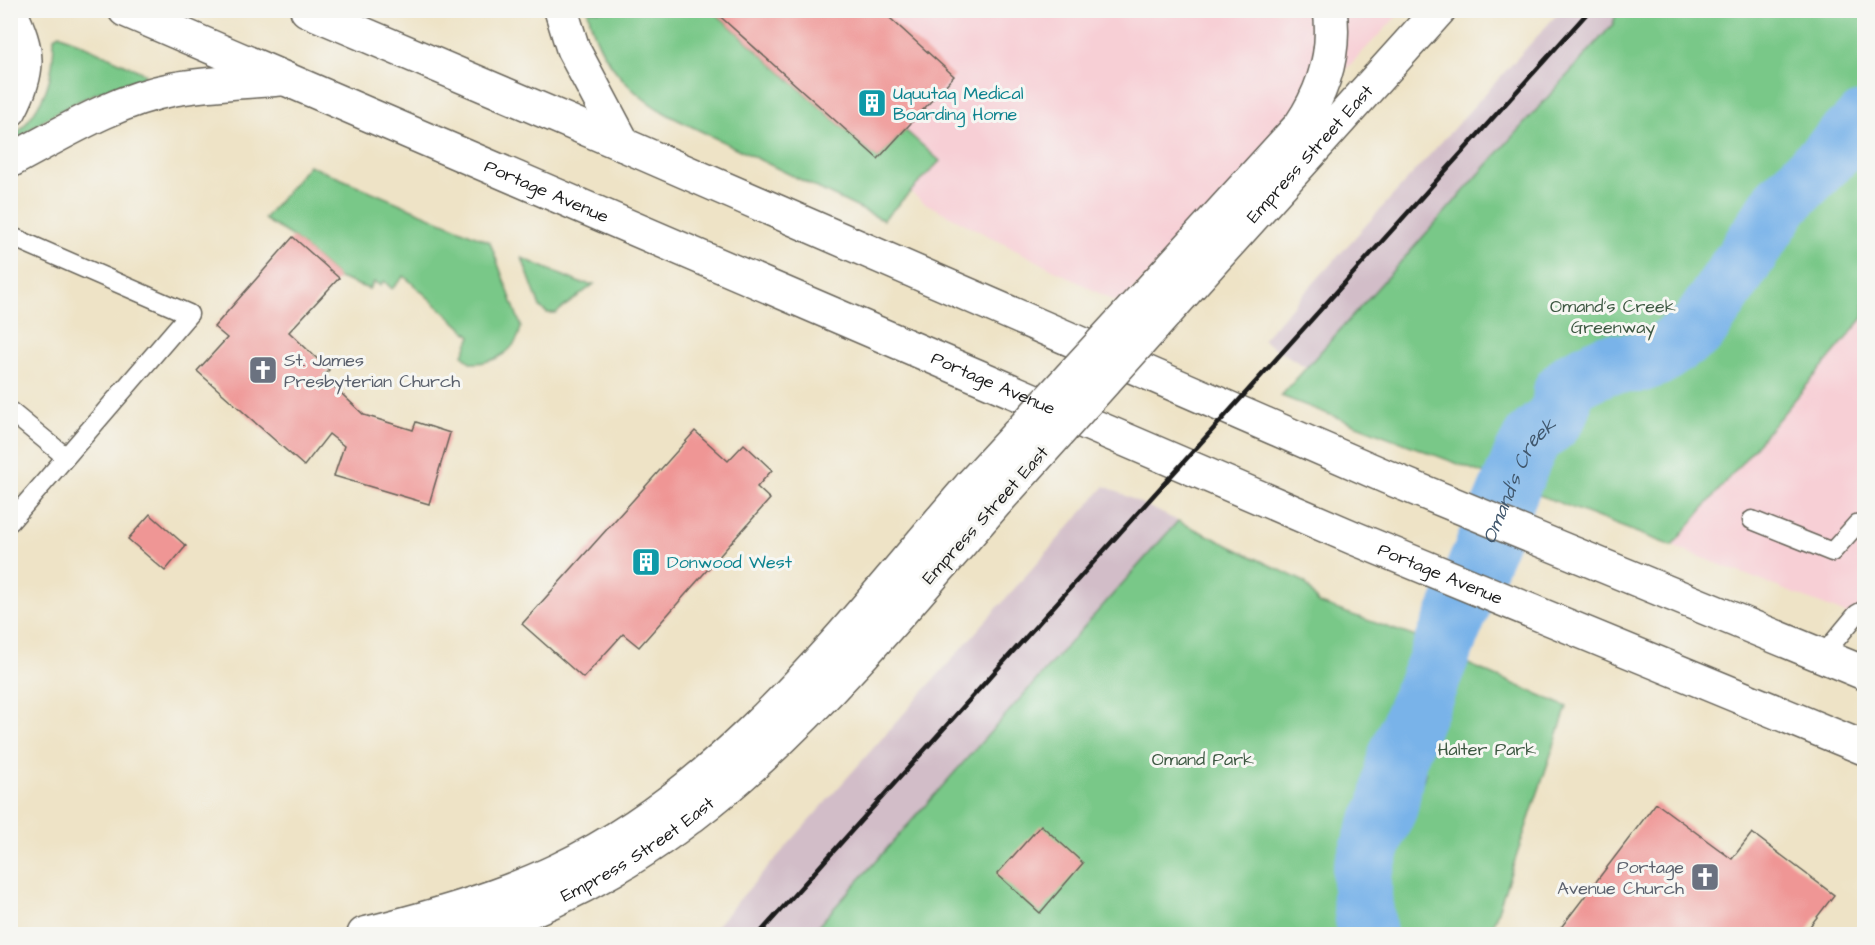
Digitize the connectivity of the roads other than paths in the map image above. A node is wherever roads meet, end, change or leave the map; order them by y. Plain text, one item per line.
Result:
1 (125, 10) edge
2 (307, 10) edge
3 (561, 10) edge
4 (1330, 10) edge
5 (1439, 10) edge
6 (10, 11) edge
7 (282, 79) junction
8 (10, 110) edge
9 (624, 145) junction
10 (10, 161) edge
11 (10, 236) edge
12 (1169, 290) junction
13 (10, 411) edge
14 (66, 456) junction
15 (984, 493) junction
16 (1752, 520) dead end
17 (10, 522) edge
18 (1864, 527) edge
19 (1864, 610) edge
20 (1822, 656) junction
21 (1864, 673) edge
22 (1864, 748) edge
23 (364, 934) edge
24 (464, 934) edge

1 - 7 main road, Portage Avenue
2 - 9 main road
3 - 9 main road
4 - 12 main road, Empress Street East
5 - 12 main road, Empress Street East
6 - 8 main road
7 - 10 main road
7 - 22 main road, Portage Avenue
9 - 20 main road
11 - 14 lane
12 - 15 main road, Empress Street East, bridge
13 - 14 lane
14 - 17 lane
15 - 23 main road, Empress Street East
15 - 24 main road, Empress Street East
16 - 18 lane
19 - 20 lane
20 - 21 main road

